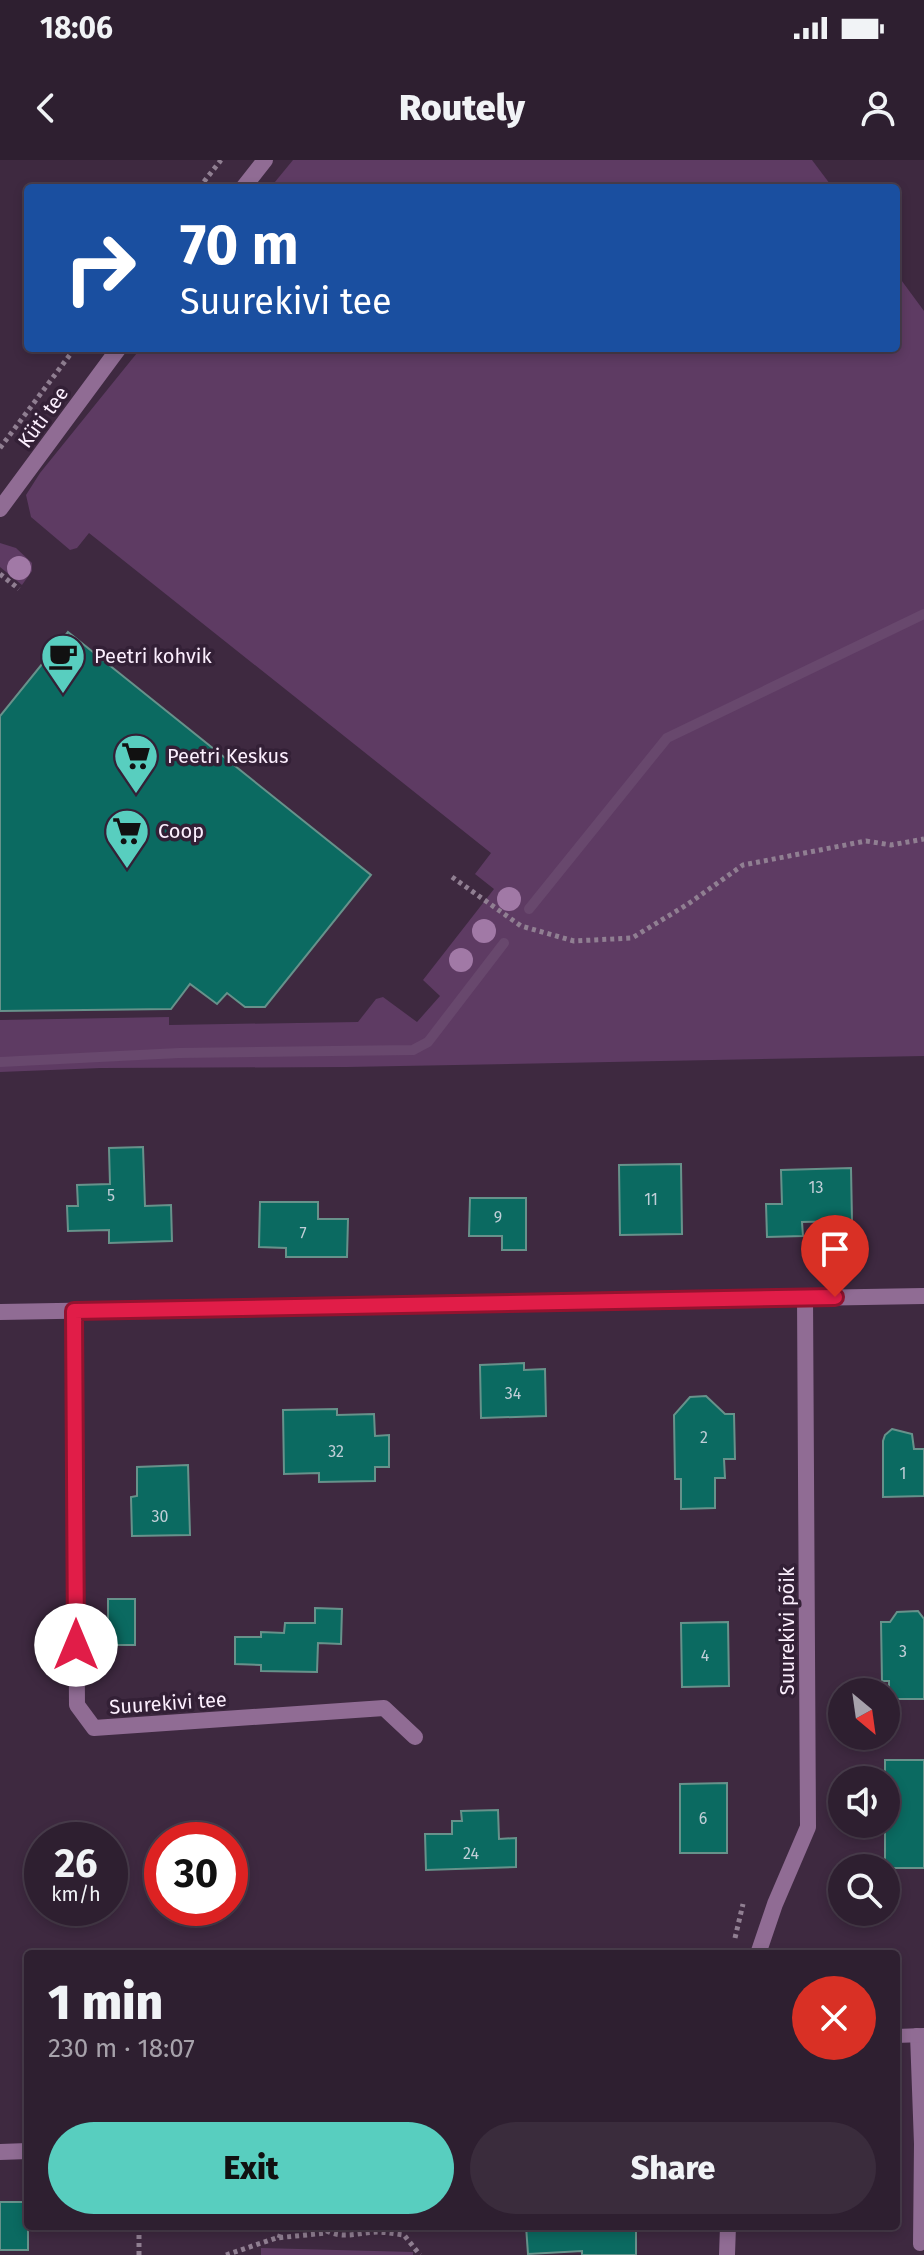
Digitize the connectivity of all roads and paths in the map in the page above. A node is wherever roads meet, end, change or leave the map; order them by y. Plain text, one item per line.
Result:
1 (221, 160) edge
2 (265, 160) edge
3 (202, 184) edge
4 (246, 184) edge
5 (72, 352) edge
6 (116, 352) edge
7 (0, 448) edge
8 (1, 505) edge
9 (0, 574) edge
10 (19, 589) dead end
11 (924, 839) edge
12 (452, 877) dead end
13 (924, 1296) edge
14 (805, 1297) junction
15 (74, 1311) junction
16 (0, 1312) edge
17 (415, 1737) dead end
18 (743, 1904) dead end
19 (734, 1942) dead end
20 (759, 1950) edge
21 (920, 2035) edge
22 (900, 2036) edge
23 (922, 2144) edge
24 (24, 2151) edge
25 (0, 2152) edge
26 (139, 2230) edge
27 (282, 2230) edge
28 (324, 2230) edge
29 (728, 2230) edge
30 (327, 2233) junction
31 (279, 2238) junction
32 (920, 2244) dead end
33 (139, 2255) edge
34 (226, 2255) edge
35 (420, 2255) edge
36 (727, 2255) edge

1 - 3 path
2 - 4 street
5 - 7 path
6 - 8 street, Küti tee
9 - 10 path
11 - 12 path
13 - 14 street
14 - 15 street
14 - 20 street, Suurekivi põik
15 - 16 street
15 - 17 street, Suurekivi tee
18 - 19 path
21 - 22 lane
21 - 23 lane
23 - 32 lane
24 - 25 street
26 - 33 path
27 - 31 path
28 - 30 path
29 - 36 street
30 - 31 path
30 - 35 path
31 - 34 path

